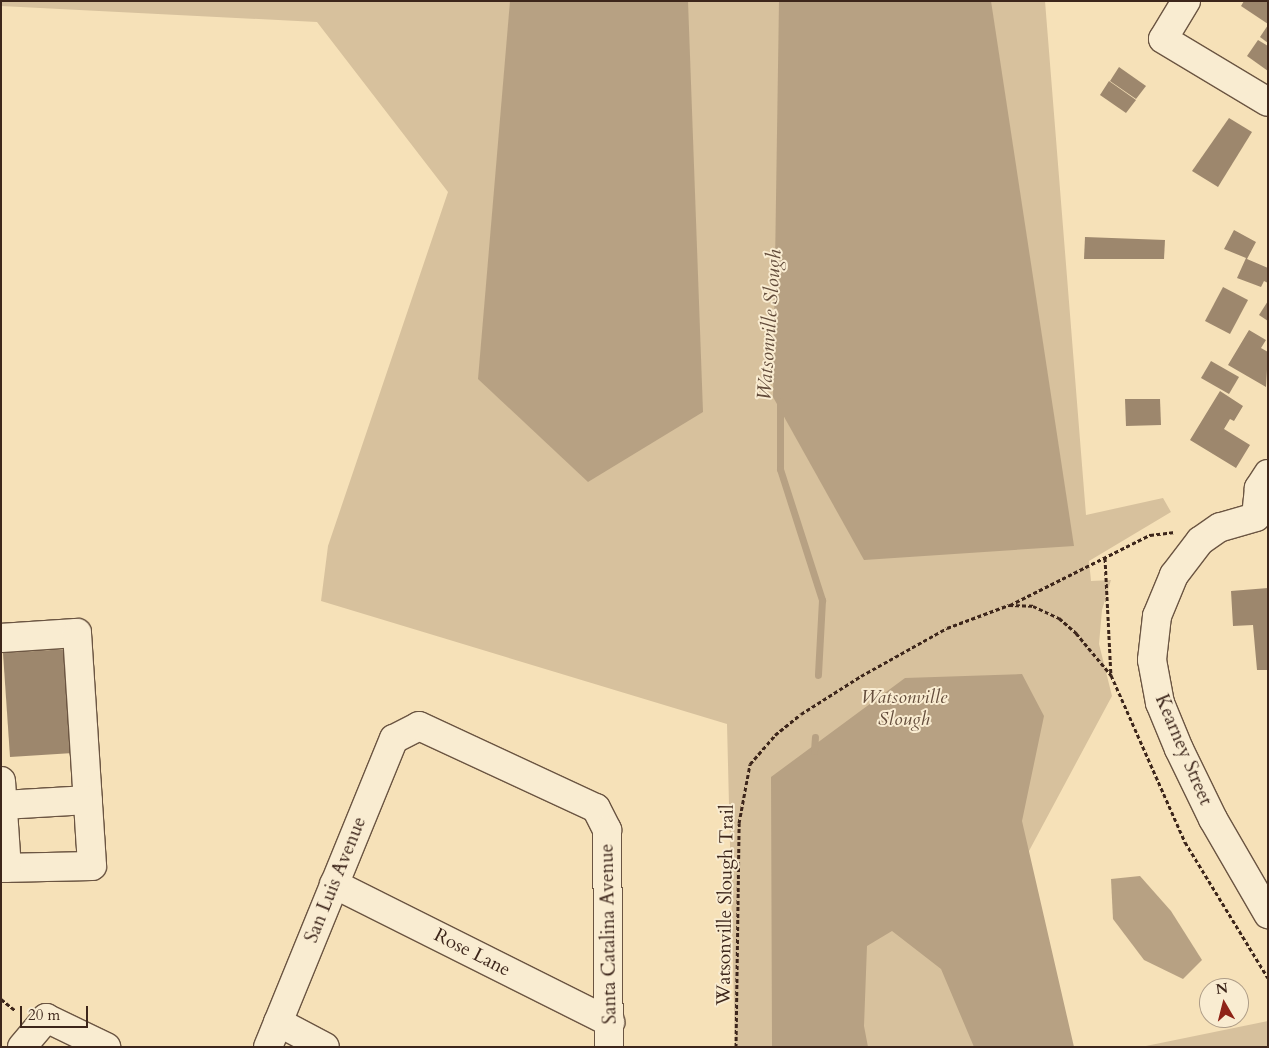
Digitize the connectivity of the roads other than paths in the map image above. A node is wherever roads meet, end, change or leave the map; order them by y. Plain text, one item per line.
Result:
1 (1186, 1) edge
2 (1268, 102) edge
3 (1268, 474) edge
4 (1, 638) edge
5 (419, 726) joint
6 (2, 793) edge
7 (88, 800) junction
8 (4, 868) edge
9 (334, 884) junction
10 (1268, 914) edge
11 (610, 1034) edge
12 (273, 1035) edge
13 (22, 1047) edge
14 (106, 1047) edge
15 (325, 1047) edge

1 - 2 street
3 - 10 street, Kearney Street
4 - 7 street
5 - 9 street, San Luis Avenue
5 - 11 street, Santa Catalina Avenue
6 - 7 street
6 - 8 street
7 - 8 street
9 - 11 street, Rose Lane
9 - 12 street, San Luis Avenue
12 - 15 street
13 - 14 street

